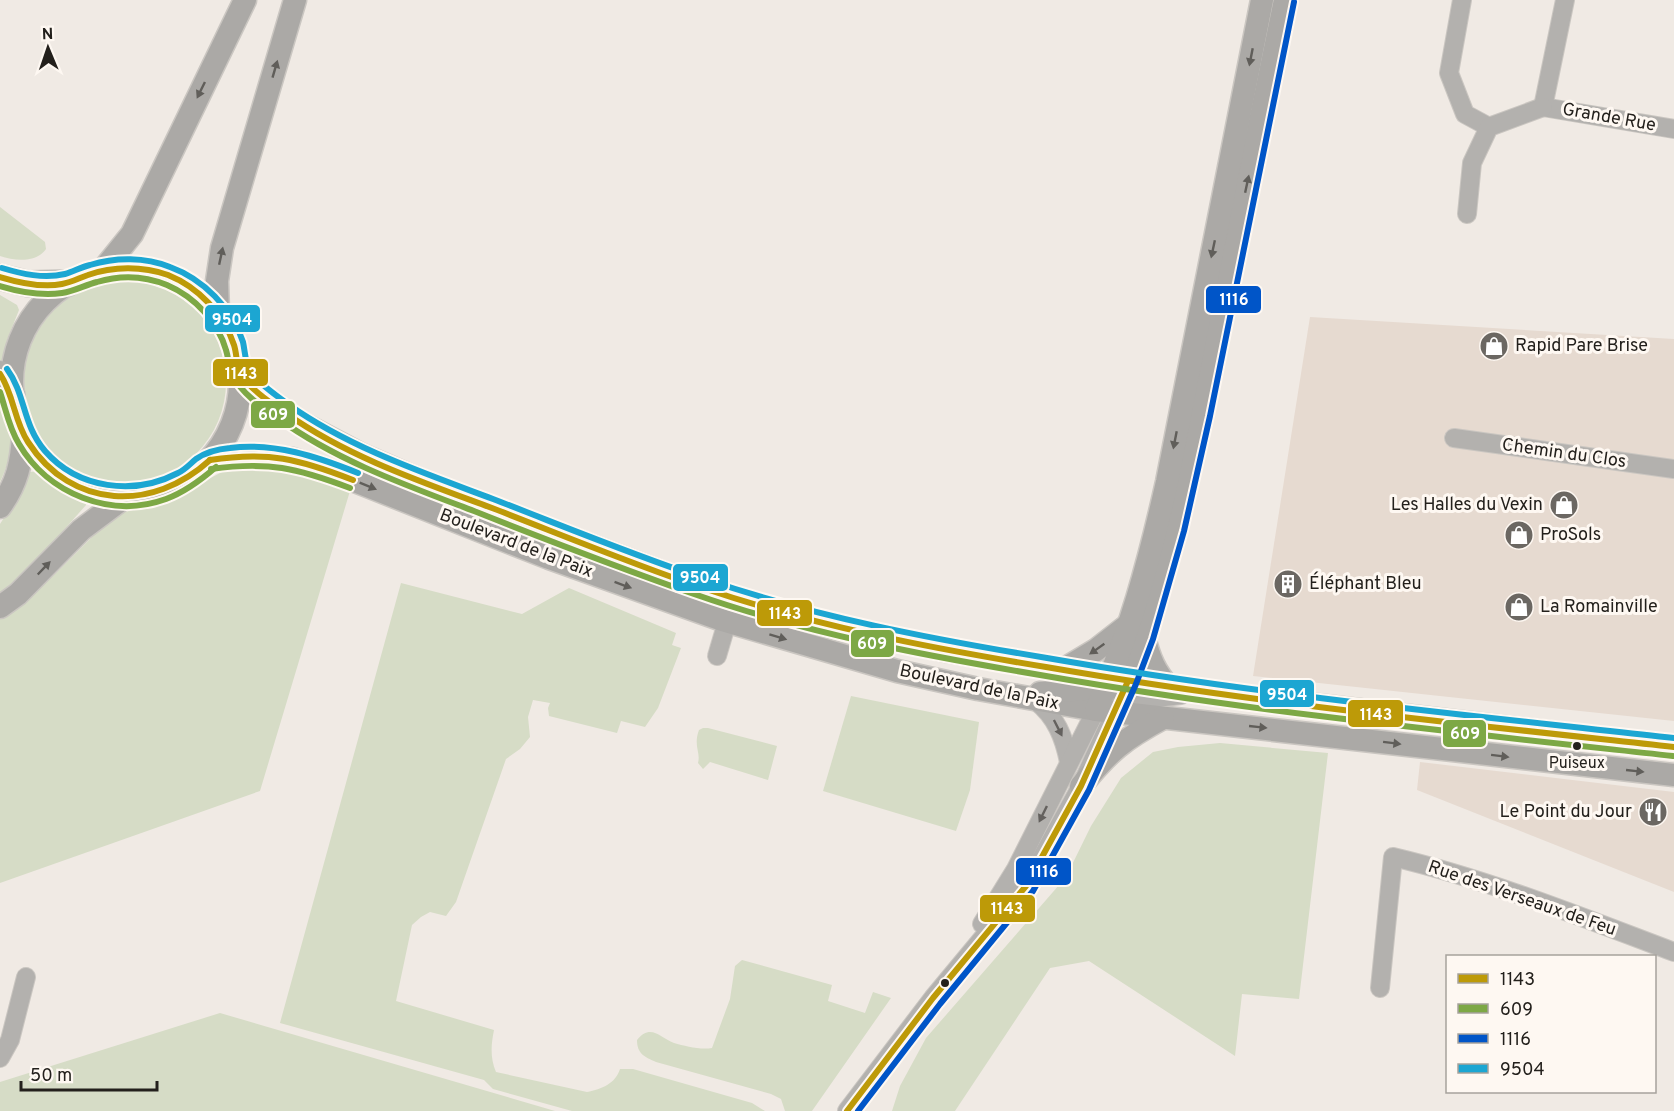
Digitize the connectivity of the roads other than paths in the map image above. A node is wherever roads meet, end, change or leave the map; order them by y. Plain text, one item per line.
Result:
1 (245, 0) edge
2 (295, 0) edge
3 (1262, 0) edge
4 (1285, 0) edge
5 (1462, 0) edge
6 (1565, 0) edge
7 (1543, 106) junction
8 (1489, 127) junction
9 (1674, 129) edge
10 (1467, 214) dead end
11 (103, 270) junction
12 (0, 277) edge
13 (68, 284) junction
14 (218, 314) junction
15 (240, 372) junction
16 (6, 384) edge
17 (23, 433) junction
18 (1454, 438) dead end
19 (210, 460) junction
20 (1674, 469) edge
21 (125, 497) junction
22 (0, 507) edge
23 (0, 607) edge
24 (727, 622) junction
25 (1137, 631) junction
26 (717, 656) dead end
27 (1061, 671) junction
28 (1170, 688) junction
29 (1202, 693) junction
30 (1112, 695) junction
31 (1028, 699) junction
32 (1163, 718) junction
33 (1674, 747) edge
34 (1069, 762) junction
35 (1674, 775) edge
36 (1081, 786) junction
37 (1674, 952) edge
38 (26, 977) dead end
39 (1380, 988) dead end
40 (933, 998) junction
41 (0, 1058) edge
42 (868, 1083) junction
43 (848, 1111) edge
44 (857, 1111) edge

1 -> 11 main road
14 -> 2 main road
3 -> 25 main road
25 -> 4 main road
5 - 8 street
6 - 7 street
7 - 8 street
7 - 9 street, Grande Rue
8 - 10 street
11 - 13 main road
11 - 14 main road
12 - 13 highway
13 - 16 main road
14 - 15 main road
15 - 19 main road
15 - 27 main road
16 - 17 main road
17 - 21 main road
17 - 22 main road
18 - 20 street, Chemin du Clos
19 - 21 main road
19 -> 24 main road, Boulevard de la Paix
23 -> 21 main road
24 - 26 street
24 -> 31 main road, Boulevard de la Paix
25 -> 27 main road
25 - 28 main road
25 - 30 main road
27 - 30 main road
28 - 29 main road
28 - 30 main road
29 - 30 street
29 - 33 main road
30 - 31 main road
30 - 32 main road
30 - 34 street
30 - 36 street
31 -> 34 street
32 -> 35 main road
32 - 36 main road
34 -> 40 street
36 - 40 street
37 - 39 street, Rue des Verseaux de Feu
38 - 41 street
40 - 42 street
42 - 43 street
42 - 44 street

